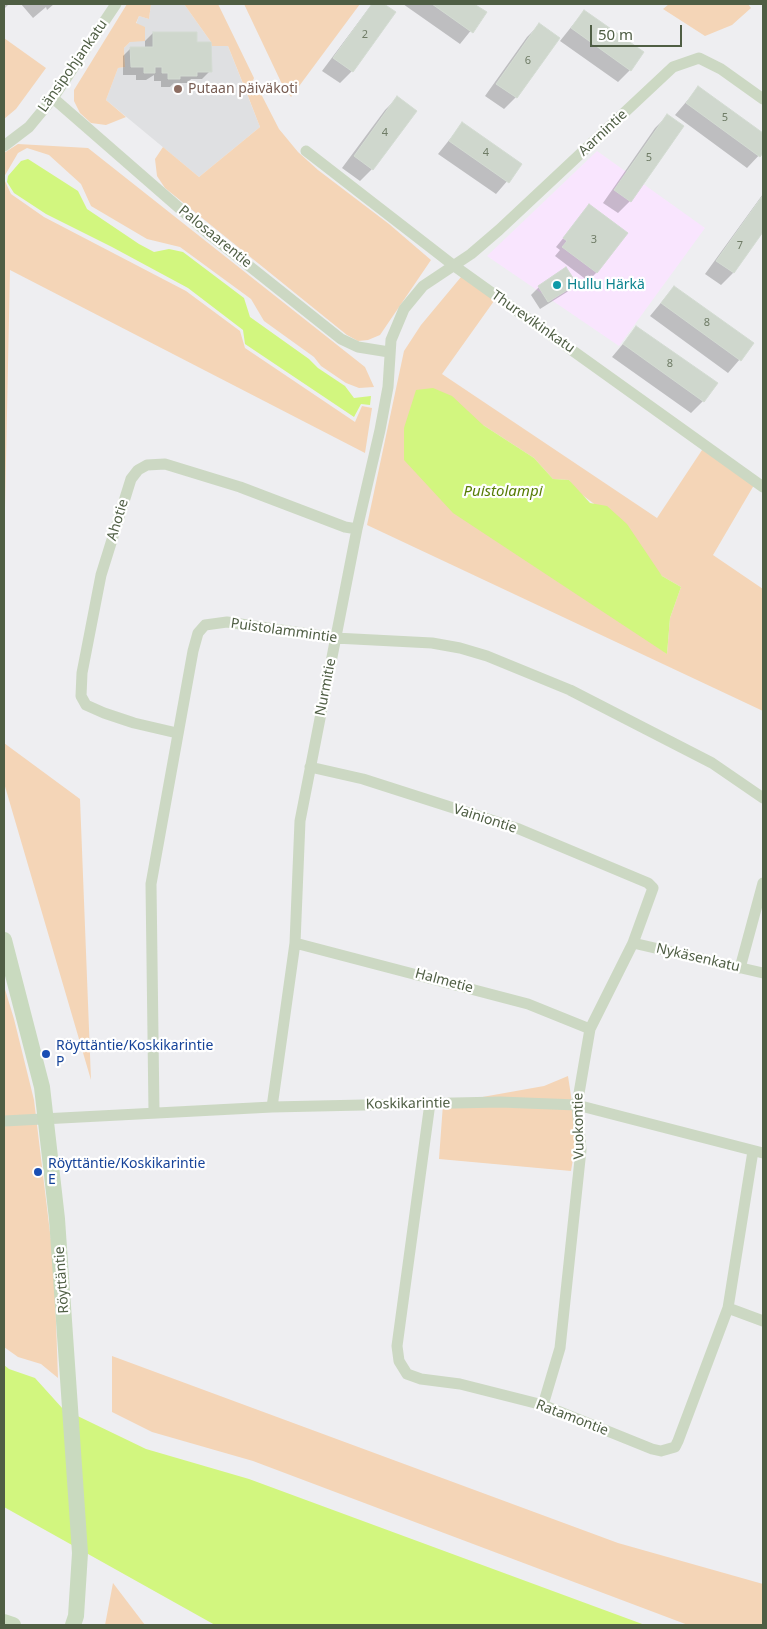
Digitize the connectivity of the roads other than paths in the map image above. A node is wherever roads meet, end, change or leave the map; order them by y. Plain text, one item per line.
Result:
1 (116, 4) edge
2 (53, 98) junction
3 (763, 99) edge
4 (4, 146) edge
5 (306, 151) dead end
6 (453, 265) junction
7 (389, 352) junction
8 (763, 487) edge
9 (358, 529) junction
10 (335, 638) junction
11 (177, 734) junction
12 (310, 767) junction
13 (763, 798) edge
14 (763, 883) edge
15 (653, 888) joint
16 (4, 940) edge
17 (295, 943) junction
18 (633, 943) junction
19 (740, 968) junction
20 (763, 973) edge
21 (590, 1029) junction
22 (430, 1103) junction
23 (577, 1105) junction
24 (272, 1106) junction
25 (154, 1112) junction
26 (47, 1120) junction
27 (4, 1121) edge
28 (758, 1152) edge
29 (728, 1308) junction
30 (763, 1322) edge
31 (543, 1405) junction
32 (4, 1622) edge
33 (13, 1625) edge
34 (73, 1625) edge

1 - 2 street, Länsipohjankatu
2 - 4 street, Länsipohjankatu
2 - 7 street, Palosaarentie
3 - 6 street, Aarnintie
5 - 6 street, Thurevikinkatu
6 - 7 street, Nurmitie
6 - 8 street, Thurevikinkatu
7 - 9 street, Nurmitie
9 - 10 street, Nurmitie
9 - 11 street, Ahotie
10 - 11 street, Puistolammintie
10 - 12 street, Nurmitie
10 - 13 street, Puistolammintie
11 - 25 street, Puistolammintie
12 - 15 street, Vainiontie
12 - 17 street, Nurmitie
14 - 19 street
15 - 18 street, Vuokontie
16 - 26 street, Röyttäntie
17 - 21 street, Halmetie
17 - 24 street, Nurmitie
18 - 19 street, Nykäsenkatu
18 - 21 street, Vuokontie
19 - 20 street, Nykäsenkatu
21 - 23 street, Vuokontie
22 - 23 street, Koskikarintie
22 - 24 street, Koskikarintie
22 - 31 street, Ratamontie
23 - 28 street, Koskikarintie
23 - 31 street, Vuokontie
24 - 25 street, Koskikarintie
25 - 26 street, Koskikarintie
26 - 27 street, Koskikarintie
26 - 34 street, Röyttäntie
28 - 29 street, Ratamontie
29 - 30 street
29 - 31 street, Ratamontie
32 - 33 street

